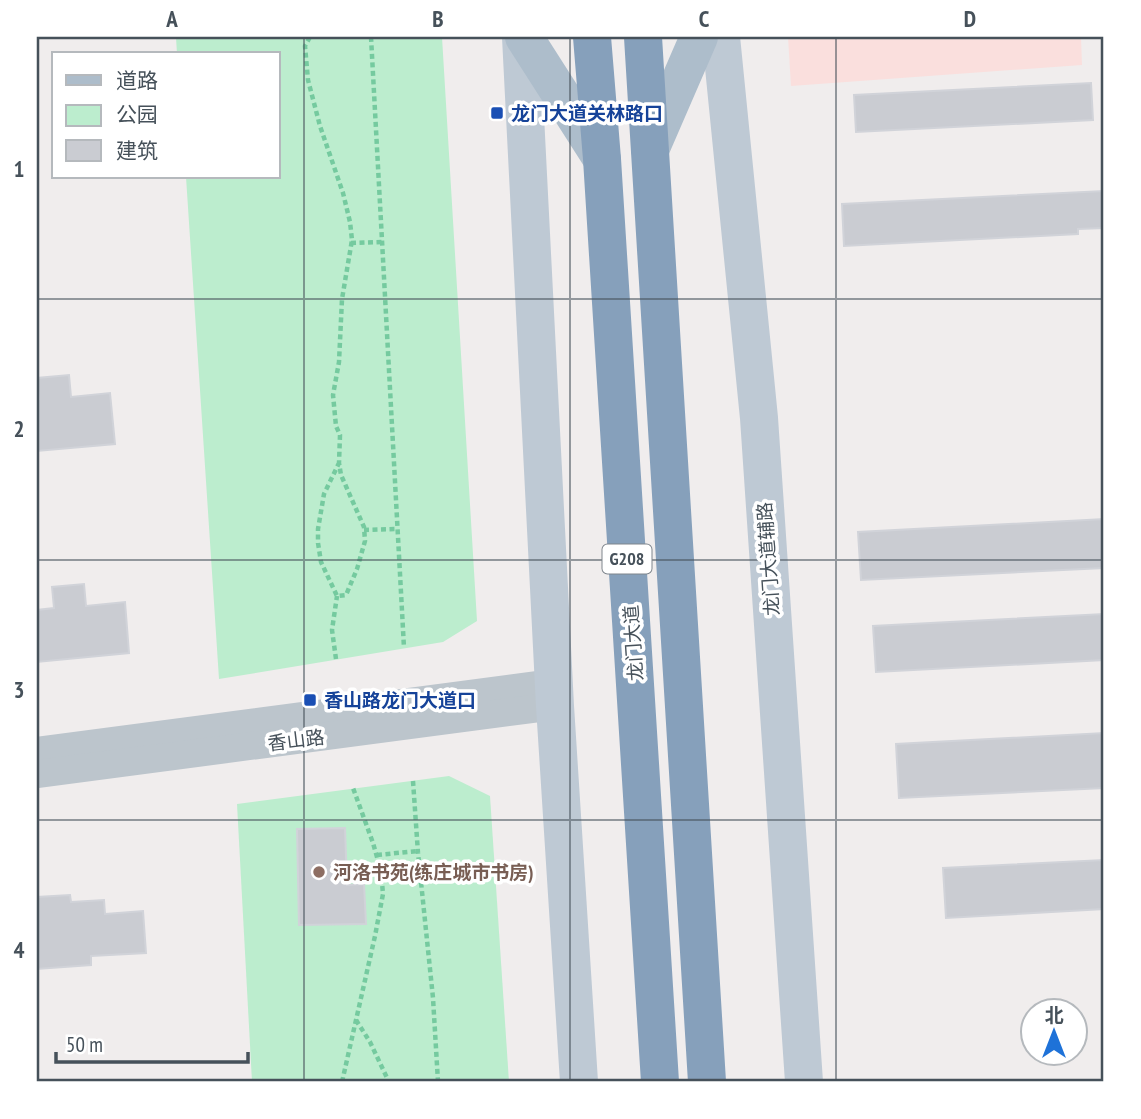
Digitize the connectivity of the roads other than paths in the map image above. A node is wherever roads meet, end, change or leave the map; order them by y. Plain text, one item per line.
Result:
1 (522, 37) edge
2 (592, 37) edge
3 (643, 37) edge
4 (699, 37) edge
5 (721, 37) edge
6 (650, 150) junction
7 (602, 159) junction
8 (554, 694) junction
9 (37, 751) edge
10 (37, 774) edge
11 (579, 1082) edge
12 (660, 1082) edge
13 (707, 1082) edge
14 (804, 1082) edge

1 - 7 main road
1 - 8 main road
2 - 7 highway, 龙门大道 / G208
3 - 6 highway, G208
4 - 6 main road
5 - 14 main road, 龙门大道辅路
6 - 13 highway, G208
7 - 12 highway, 龙门大道 / G208
8 - 9 street, 香山路
8 - 10 street, 香山路
8 - 11 main road

